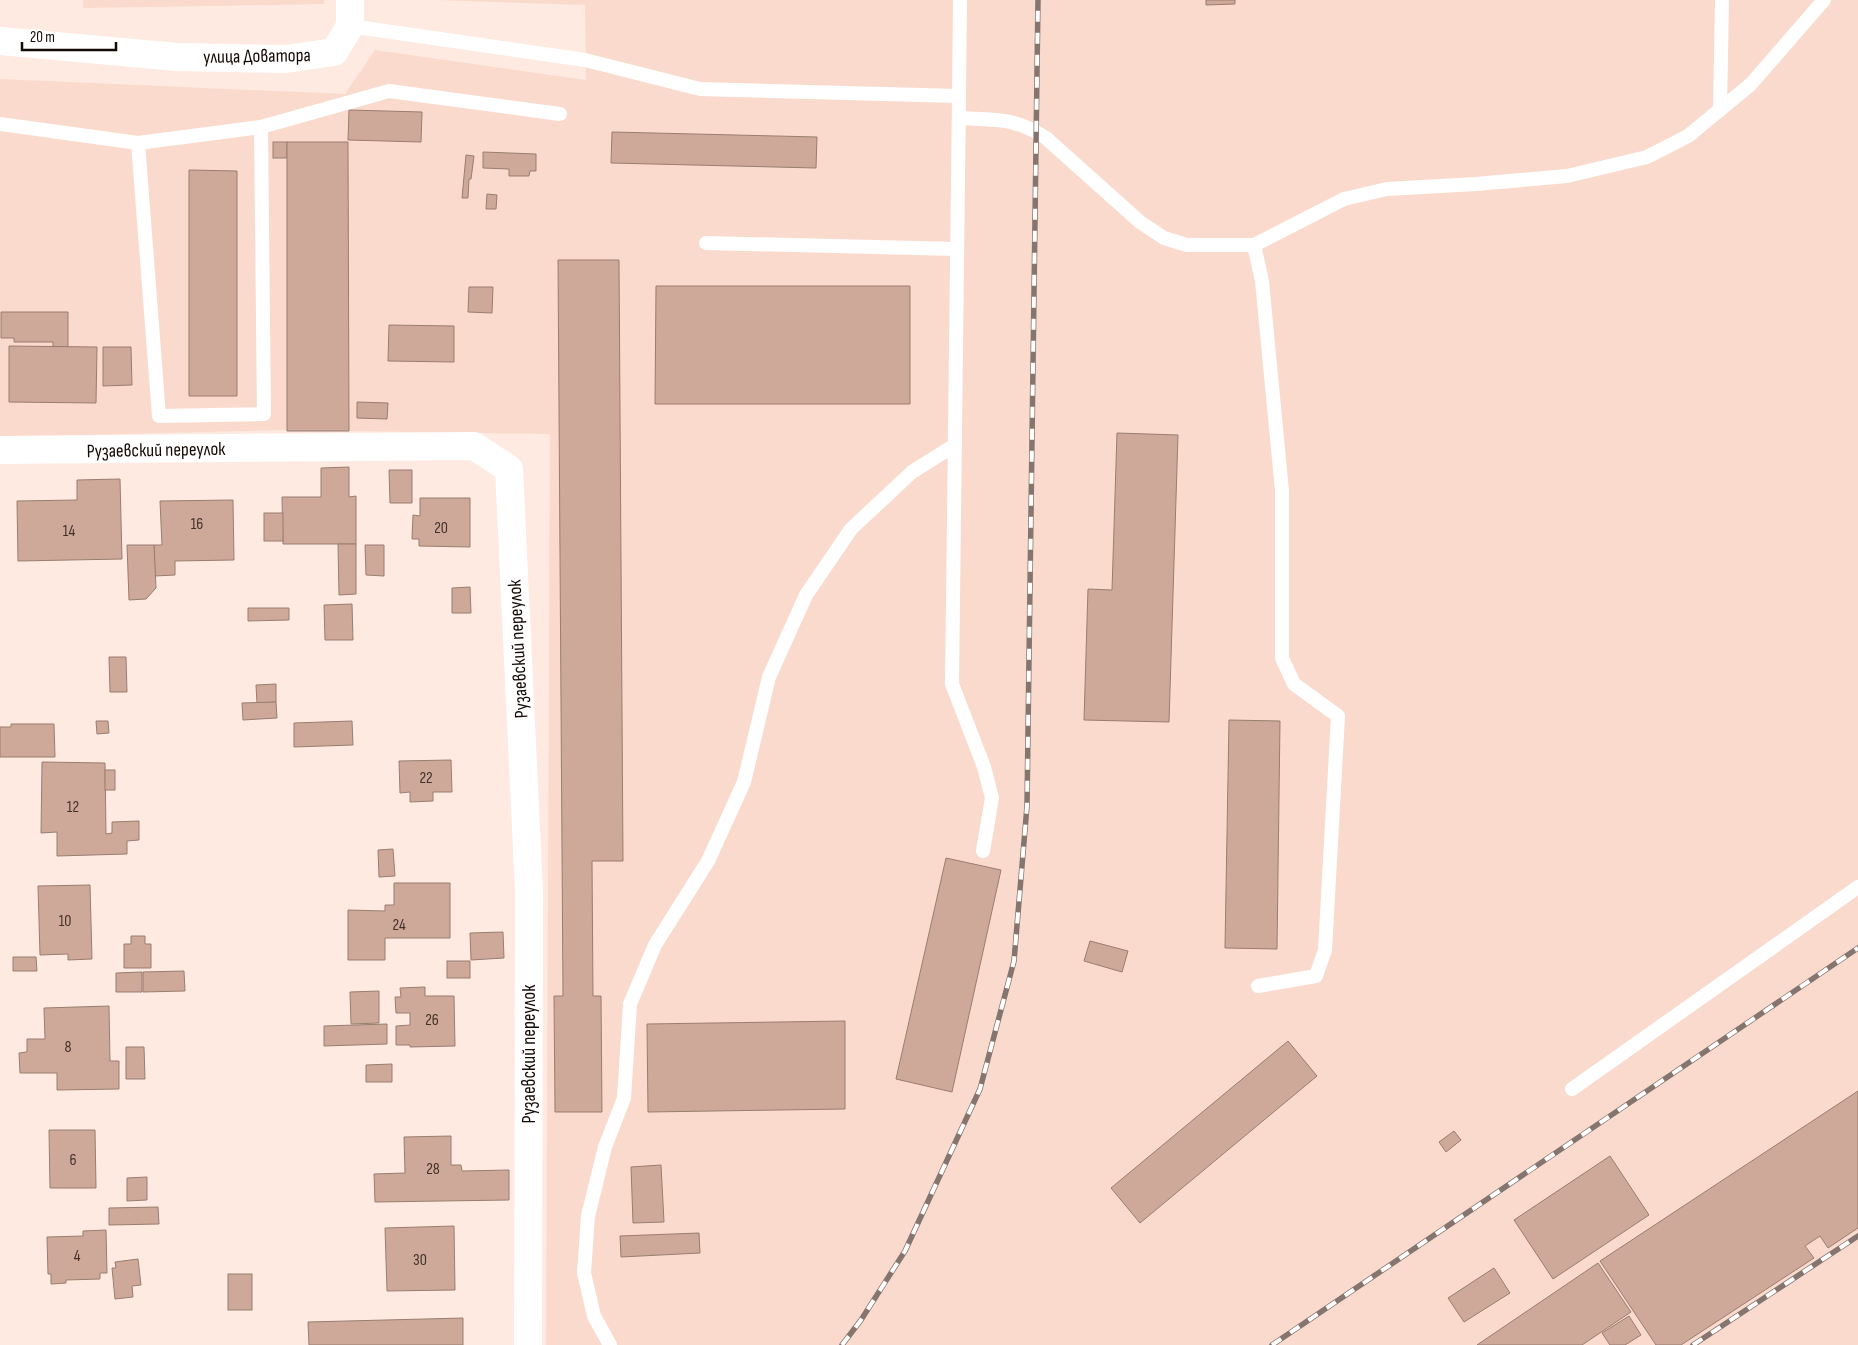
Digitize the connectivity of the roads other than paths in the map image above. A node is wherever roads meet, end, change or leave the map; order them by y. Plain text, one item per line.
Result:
1 (960, 0) edge
2 (1722, 0) edge
3 (1824, 0) edge
4 (350, 13) edge
5 (0, 41) edge
6 (959, 96) junction
7 (1720, 110) junction
8 (560, 114) dead end
9 (959, 118) junction
10 (0, 124) edge
11 (261, 127) junction
12 (138, 143) junction
13 (706, 243) dead end
14 (1254, 246) junction
15 (957, 249) junction
16 (955, 446) junction
17 (0, 450) edge
18 (983, 852) dead end
19 (1858, 887) edge
20 (1258, 986) dead end
21 (1572, 1089) dead end
22 (528, 1345) edge
23 (610, 1345) edge

1 - 6 lane
2 - 7 lane
3 - 7 lane
4 - 5 street, улица Доватора
4 - 6 lane
6 - 9 lane
7 - 14 lane
8 - 11 lane
9 - 14 lane
9 - 15 lane
10 - 12 lane
11 - 12 lane
11 - 12 lane
13 - 15 lane
14 - 20 lane
15 - 16 lane
16 - 18 lane
16 - 23 lane
17 - 22 street, Рузаевский переулок
19 - 21 lane

